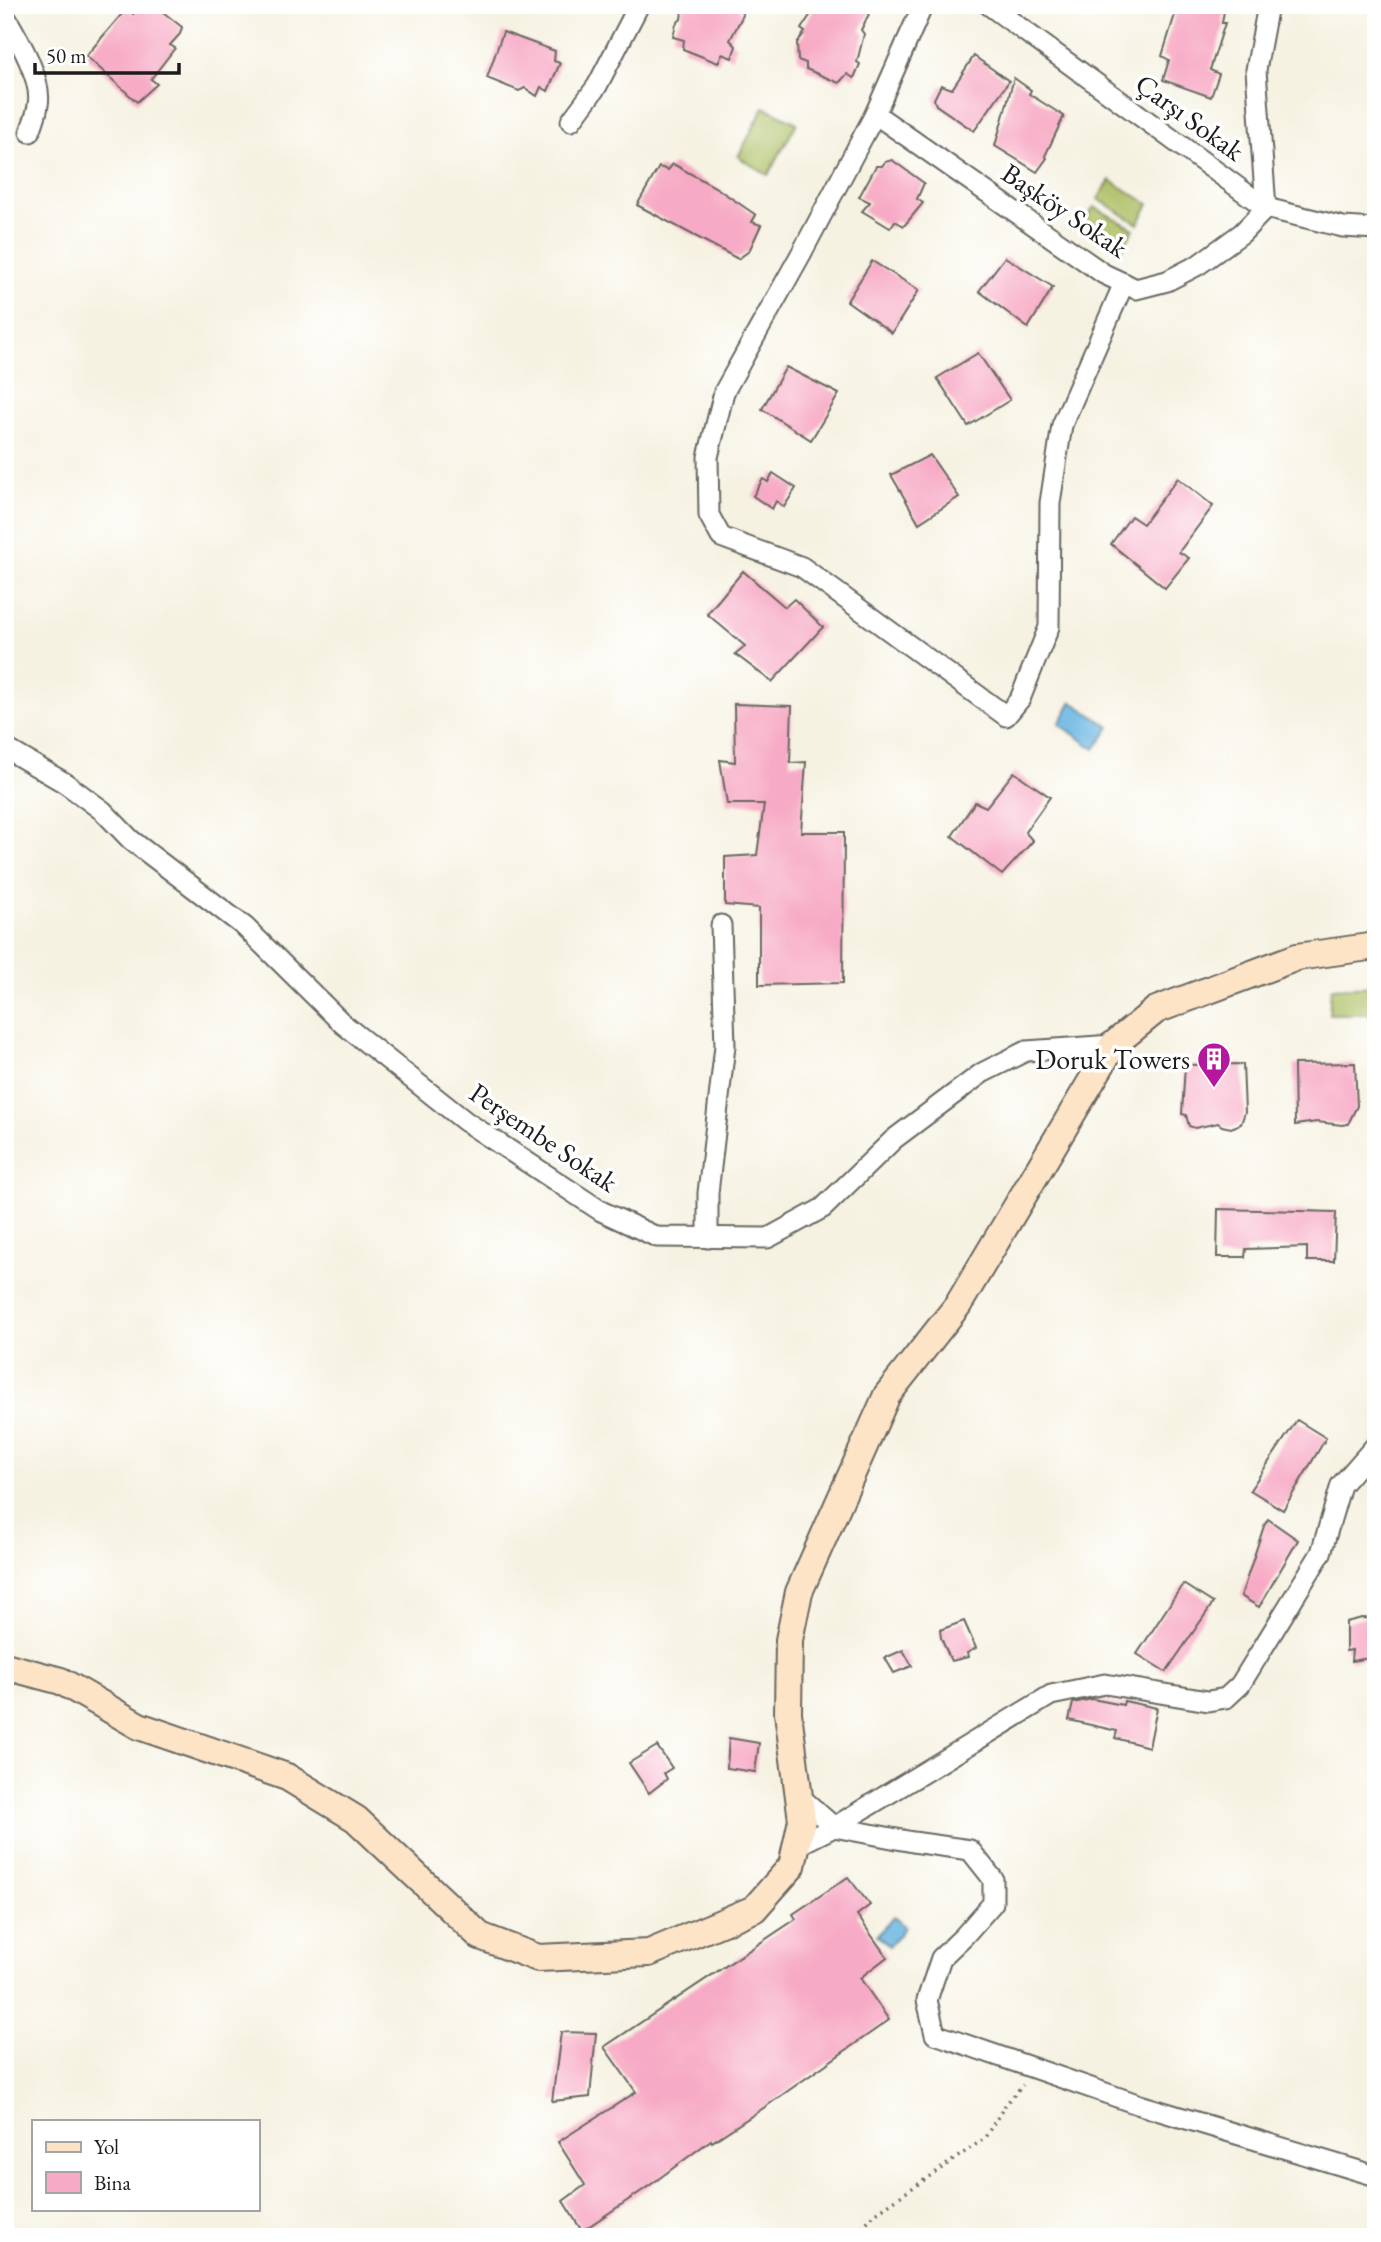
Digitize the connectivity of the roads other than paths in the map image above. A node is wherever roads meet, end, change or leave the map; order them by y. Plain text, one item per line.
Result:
1 (639, 5) edge
2 (923, 5) edge
3 (989, 5) edge
4 (1268, 5) edge
5 (5, 16) edge
6 (875, 114) junction
7 (571, 121) dead end
8 (30, 132) dead end
9 (1266, 208) junction
10 (1376, 229) edge
11 (1124, 283) junction
12 (5, 748) edge
13 (721, 925) dead end
14 (1376, 946) edge
15 (1113, 1045) junction
16 (708, 1238) junction
17 (1376, 1445) edge
18 (5, 1666) edge
19 (798, 1795) junction
20 (834, 1827) junction
21 (796, 1846) junction
22 (1376, 2176) edge

1 - 7 street
2 - 6 street
3 - 9 street, Çarşı Sokak
4 - 9 street
5 - 8 street
6 - 11 street, Başköy Sokak
6 - 11 street
9 - 10 street, Çarşı Sokak
9 - 11 street, Başköy Sokak
12 - 16 street, Perşembe Sokak
13 - 16 street
14 - 15 street
15 - 16 street, Perşembe Sokak
15 - 19 street
17 - 20 street
18 - 21 street
19 - 20 street
19 - 21 street
20 - 21 street
20 - 22 street

